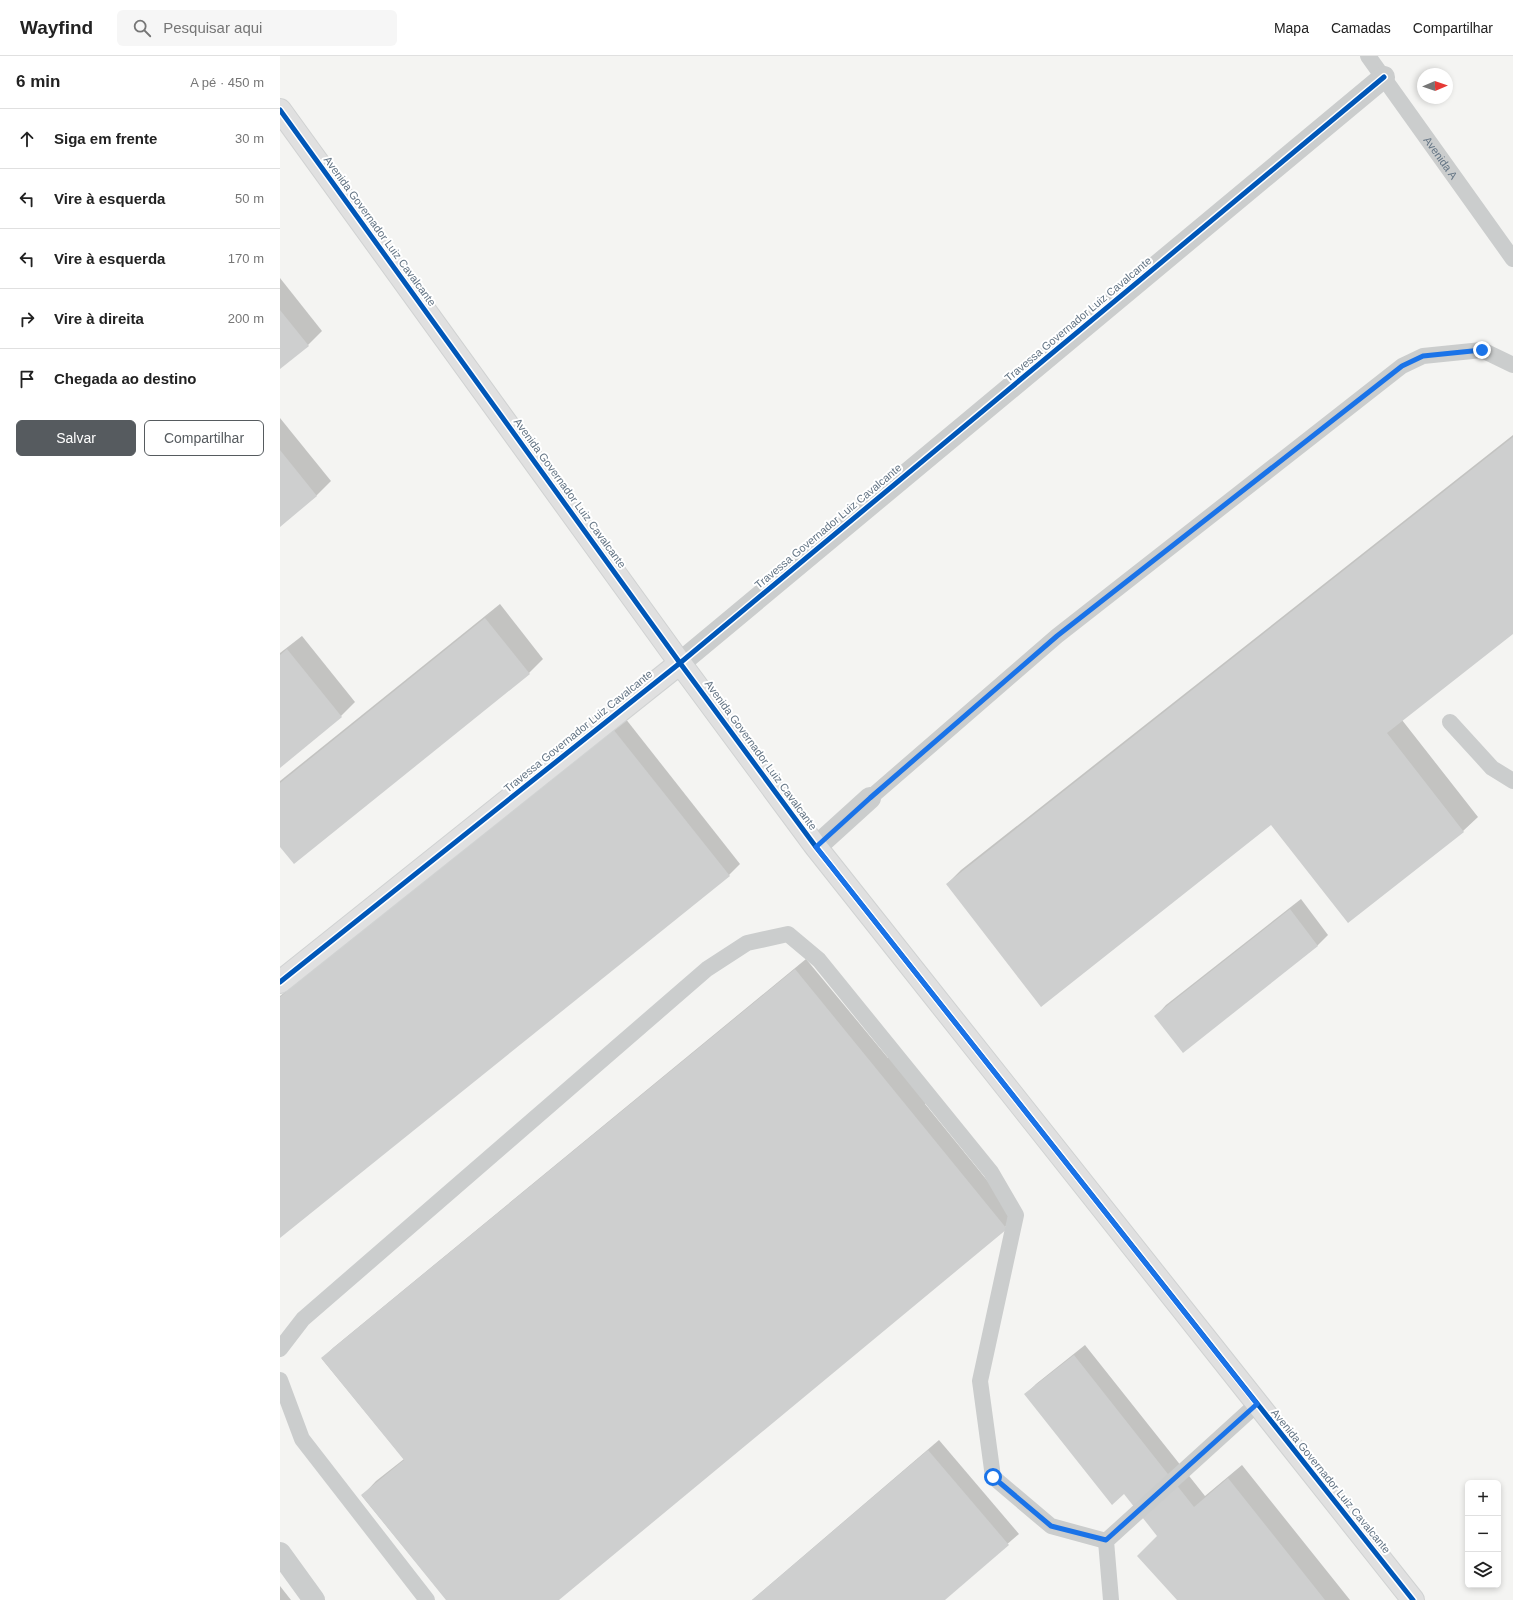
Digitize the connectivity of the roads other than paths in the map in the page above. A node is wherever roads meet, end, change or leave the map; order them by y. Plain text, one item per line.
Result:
1 (1368, 56) edge
2 (1384, 77) junction
3 (280, 110) edge
4 (1513, 259) edge
5 (1513, 365) edge
6 (680, 662) junction
7 (1450, 722) dead end
8 (1513, 781) edge
9 (870, 798) joint
10 (816, 847) junction
11 (280, 982) edge
12 (280, 1348) edge
13 (280, 1380) edge
14 (1257, 1404) junction
15 (1106, 1540) junction
16 (280, 1553) edge
17 (314, 1600) edge
18 (427, 1600) edge
19 (1111, 1600) edge
20 (1413, 1600) edge

1 - 2 lane, Avenida A
2 - 4 lane, Avenida A
2 - 6 street, Travessa Governador Luiz Cavalcante
3 - 6 street, Avenida Governador Luiz Cavalcante
5 - 9 lane
6 - 10 street, Avenida Governador Luiz Cavalcante
6 - 11 street, Travessa Governador Luiz Cavalcante
7 - 8 lane
9 - 10 street
10 - 14 street, Avenida Governador Luiz Cavalcante
12 - 15 lane
13 - 18 lane
14 - 15 lane
14 - 20 street, Avenida Governador Luiz Cavalcante
15 - 19 lane
16 - 17 street

